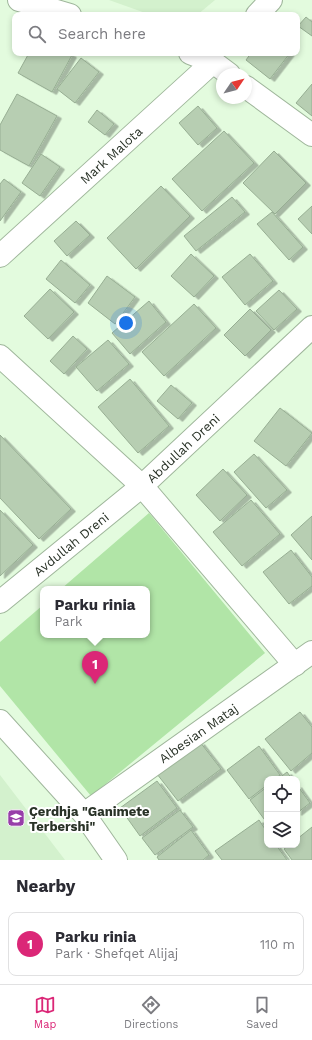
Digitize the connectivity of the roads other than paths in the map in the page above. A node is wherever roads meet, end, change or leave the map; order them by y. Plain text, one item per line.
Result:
1 (19, 0) edge
2 (271, 0) edge
3 (60, 12) edge
4 (260, 12) edge
5 (199, 56) edge
6 (221, 63) edge
7 (252, 90) edge
8 (312, 135) edge
9 (0, 256) edge
10 (312, 327) edge
11 (0, 356) edge
12 (142, 486) junction
13 (0, 602) edge
14 (312, 652) edge
15 (295, 665) junction
16 (0, 721) edge
17 (84, 814) junction
18 (116, 860) edge

1 - 3 street
2 - 4 street
5 - 6 street
6 - 9 street, Mark Malota
7 - 8 street
10 - 12 street, Abdullah Dreni
11 - 12 street, Abdullah Dreni
12 - 13 street, Avdullah Dreni
12 - 15 street
14 - 15 street, Albesian Mataj
15 - 17 street, Albesian Mataj
16 - 17 street
17 - 18 street

